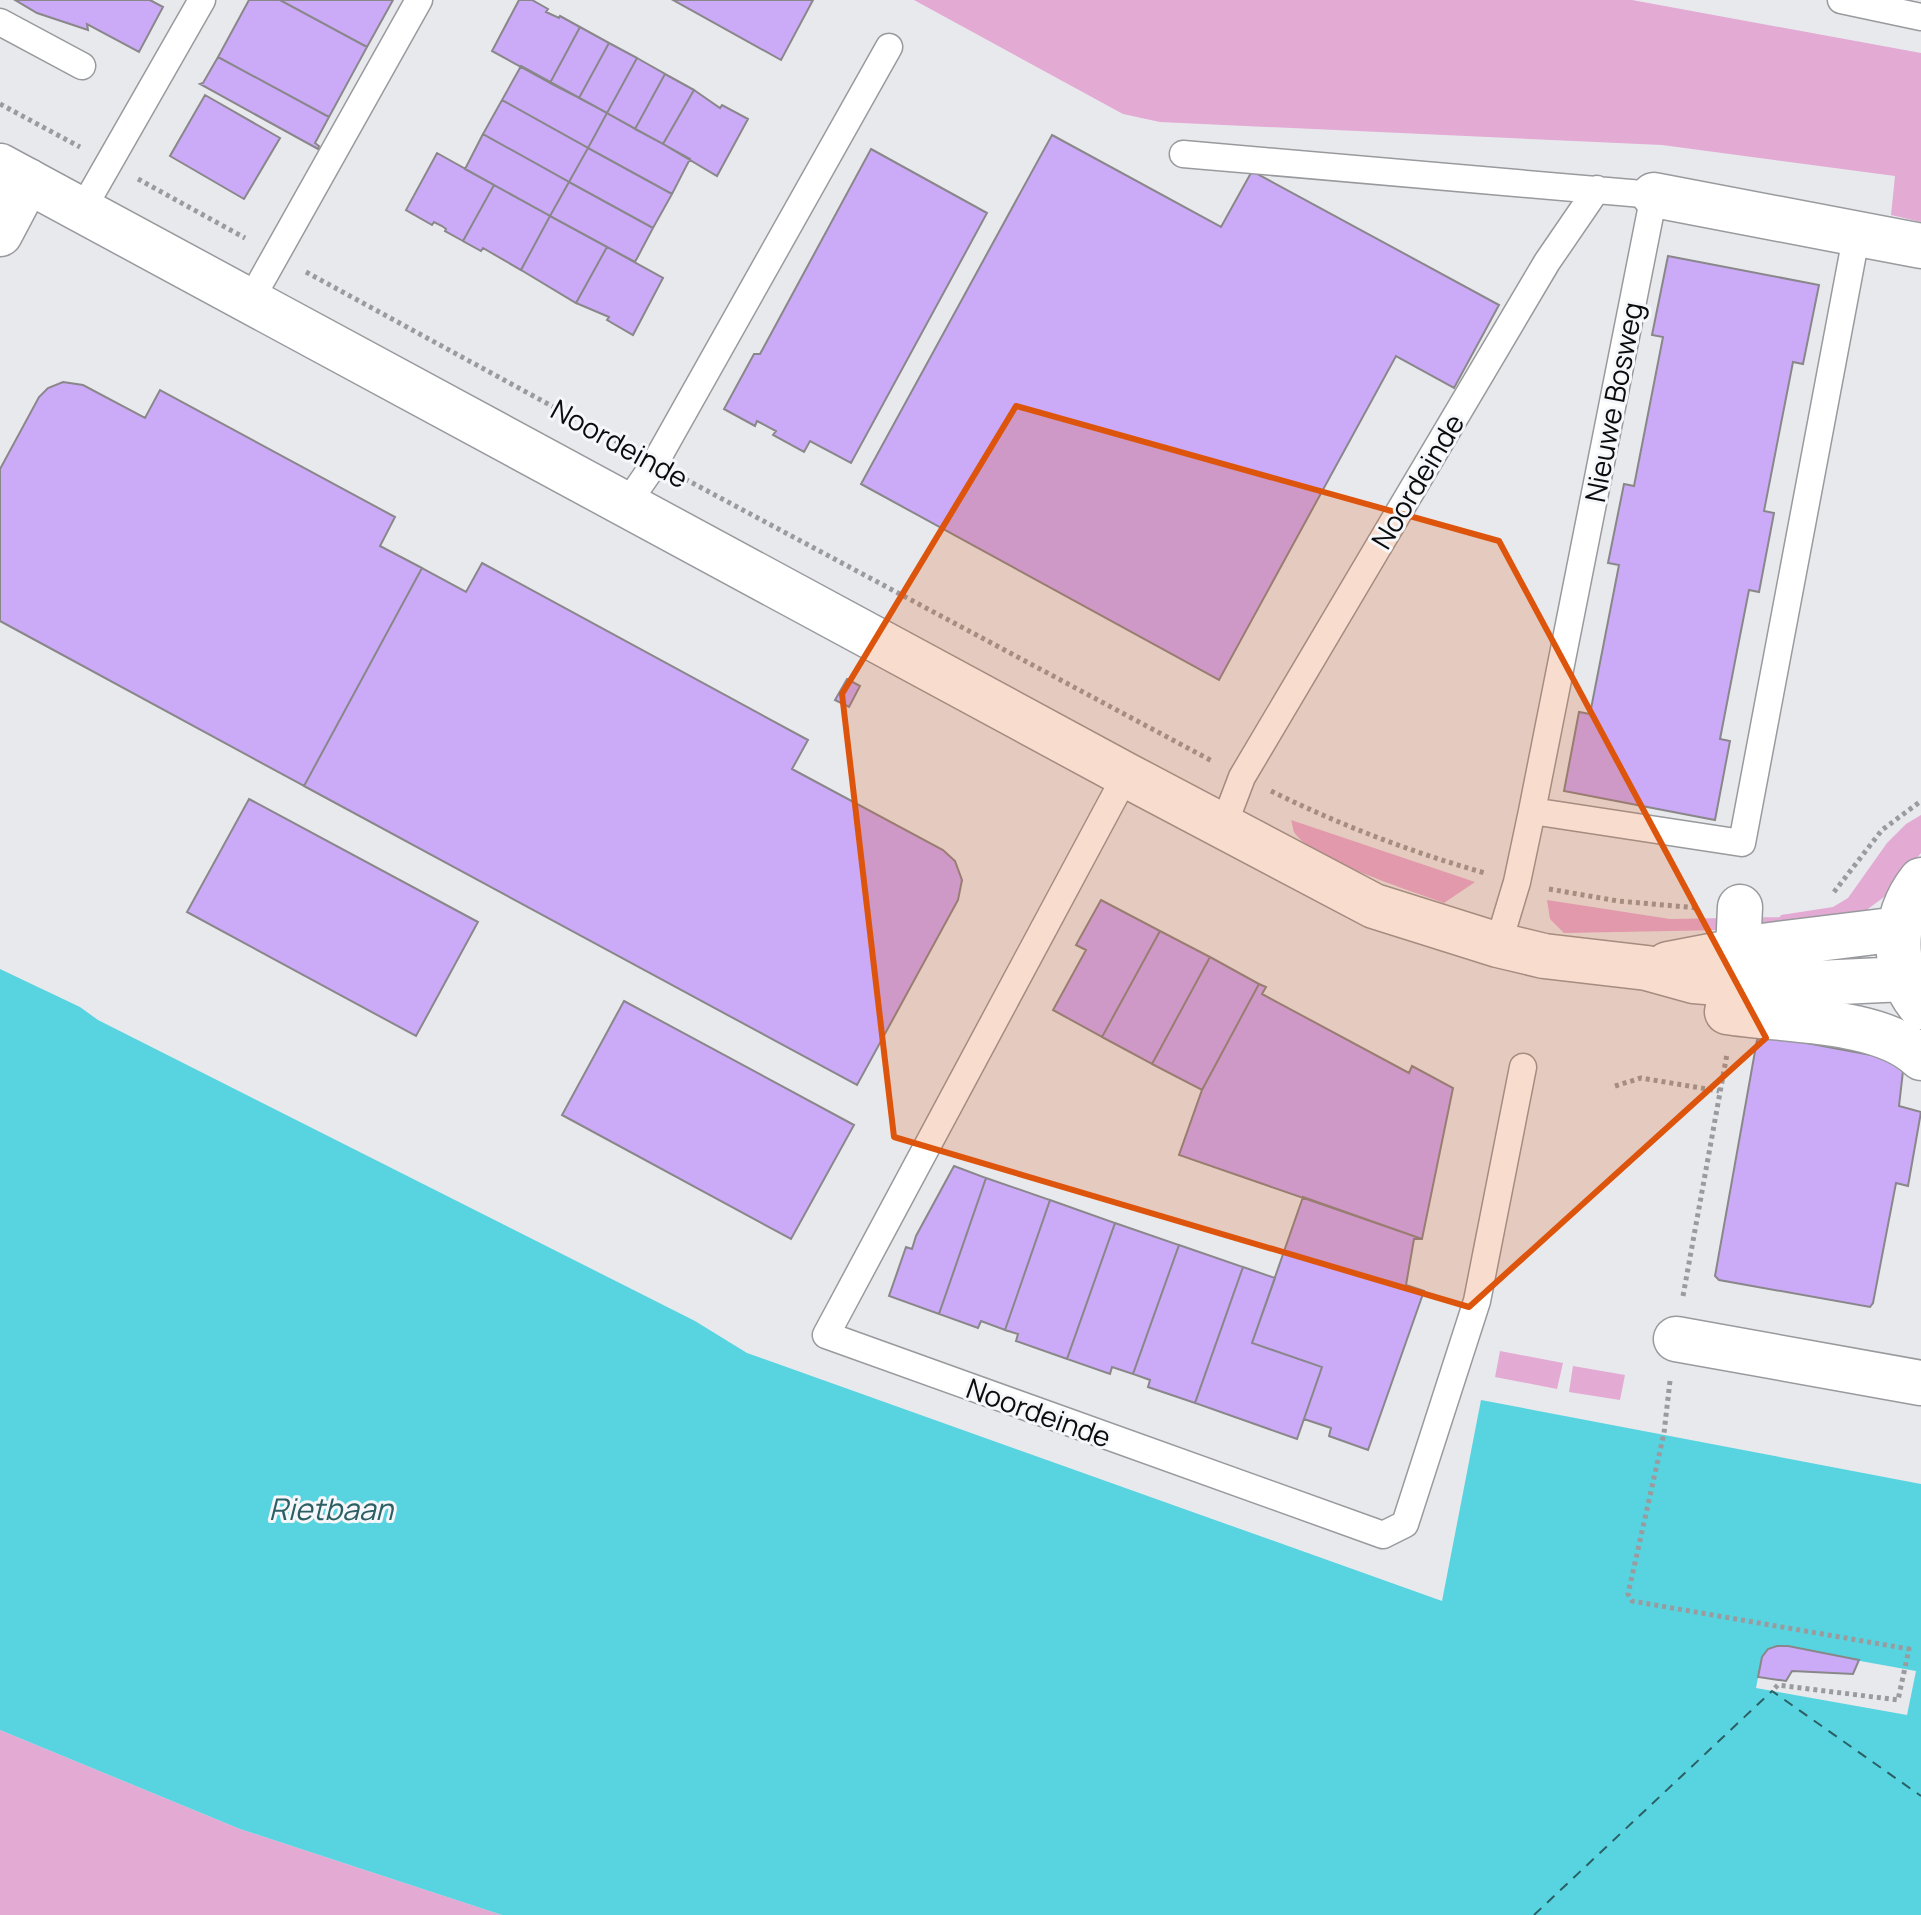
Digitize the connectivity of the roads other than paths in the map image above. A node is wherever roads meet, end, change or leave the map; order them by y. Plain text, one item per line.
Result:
1 (202, 0) edge
2 (419, 0) edge
3 (1841, 0) edge
4 (1921, 17) edge
5 (0, 22) edge
6 (889, 47) dead end
7 (82, 66) dead end
8 (1183, 154) dead end
9 (14, 173) edge
10 (1597, 189) junction
11 (1654, 195) junction
12 (82, 210) junction
13 (1857, 232) junction
14 (0, 234) edge
15 (1921, 246) edge
16 (250, 301) junction
17 (626, 505) junction
18 (1126, 775) junction
19 (1532, 811) junction
20 (1223, 827) junction
21 (1921, 880) edge
22 (1740, 907) road end
23 (1899, 929) junction
24 (1498, 945) junction
25 (1739, 983) junction
26 (1913, 993) edge
27 (1921, 1058) edge
28 (1523, 1067) dead end
29 (1676, 1339) road end
30 (1921, 1383) edge

1 - 12 lane
2 - 16 lane
3 - 4 lane
5 - 7 lane
6 - 17 lane
8 - 10 lane
9 - 12 main road, Noordeinde
9 - 14 main road
10 - 11 lane
10 - 20 lane, Noordeinde
11 - 13 main road
11 - 19 lane, Nieuwe Bosweg
12 - 16 main road, Noordeinde
13 - 15 main road
13 - 19 lane
16 - 17 main road, Noordeinde
17 - 18 main road, Noordeinde
18 - 20 main road, Noordeinde
18 - 28 lane, Noordeinde
19 - 24 lane, Nieuwe Bosweg
20 - 24 main road, Noordeinde
21 - 23 main road
22 - 25 main road
23 - 25 main road, Noordeinde
23 - 26 main road
24 - 25 main road, Noordeinde
25 - 26 main road, Noordeinde
25 - 27 main road
29 - 30 main road

